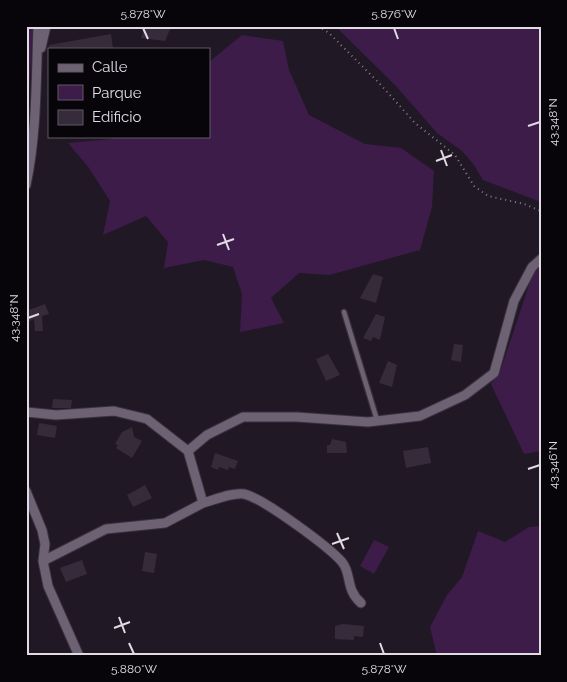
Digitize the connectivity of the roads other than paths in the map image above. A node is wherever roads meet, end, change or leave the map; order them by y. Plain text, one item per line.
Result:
1 (38, 26) edge
2 (46, 26) edge
3 (38, 66) junction
4 (26, 185) edge
5 (541, 260) edge
6 (344, 312) dead end
7 (26, 412) edge
8 (377, 421) junction
9 (188, 451) junction
10 (26, 491) edge
11 (203, 503) junction
12 (43, 561) junction
13 (361, 602) dead end
14 (79, 656) edge

1 - 3 street
2 - 3 street
3 - 4 street
5 - 8 street
6 - 8 lane
7 - 9 street
8 - 9 street
9 - 11 street
10 - 12 street
11 - 12 street
11 - 13 street
12 - 14 street

